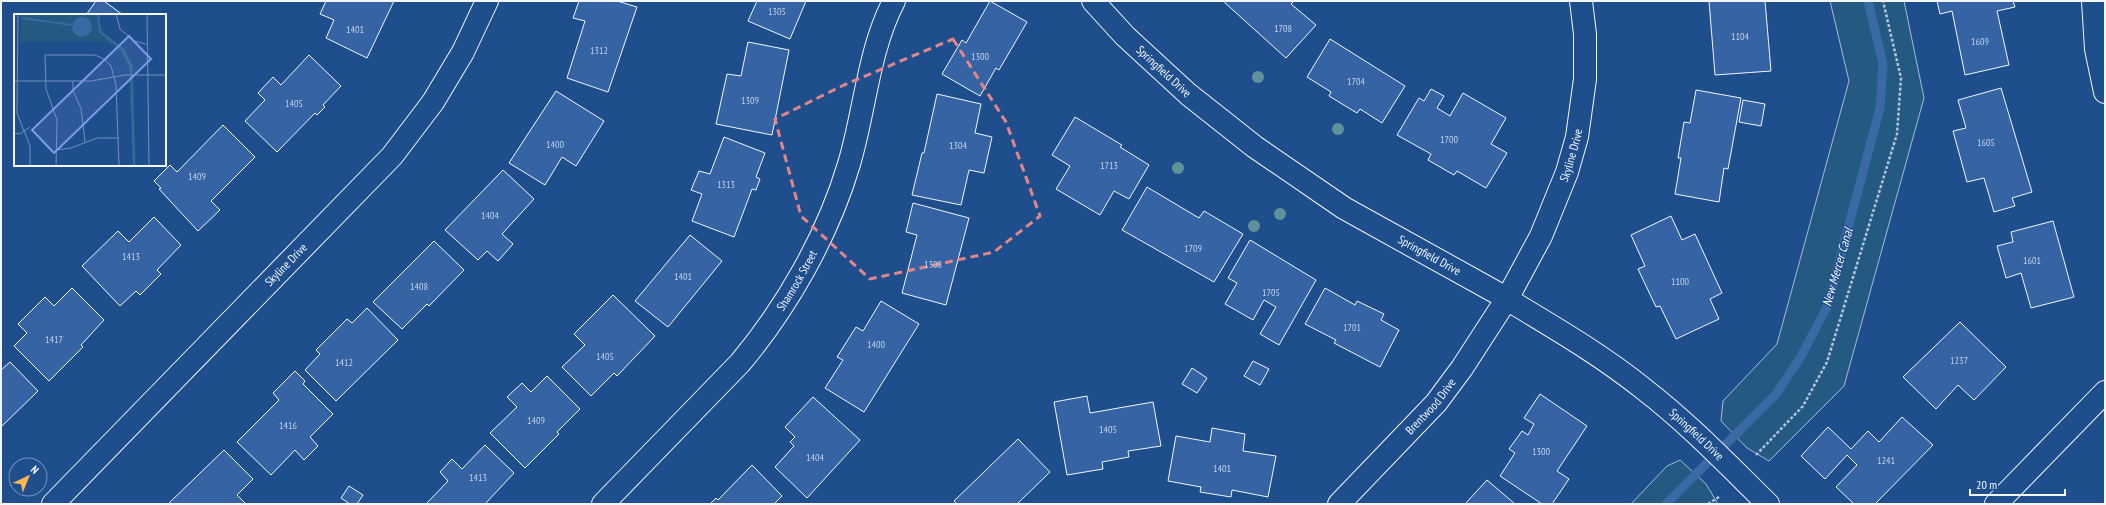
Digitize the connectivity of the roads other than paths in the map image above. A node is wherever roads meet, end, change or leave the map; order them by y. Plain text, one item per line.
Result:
1 (487, 1) edge
2 (894, 1) edge
3 (1093, 1) edge
4 (1581, 1) edge
5 (2093, 1) edge
6 (2105, 92) edge
7 (1508, 297) junction
8 (2105, 392) edge
9 (66, 500) edge
10 (603, 504) edge
11 (1339, 504) edge
12 (1768, 504) edge
13 (1996, 504) edge

1 - 9 street, Skyline Drive
2 - 10 street, Shamrock Street
3 - 7 street, Springfield Drive
4 - 7 street, Skyline Drive
5 - 6 street
7 - 11 street, Brentwood Drive
7 - 12 street, Springfield Drive
8 - 13 street

